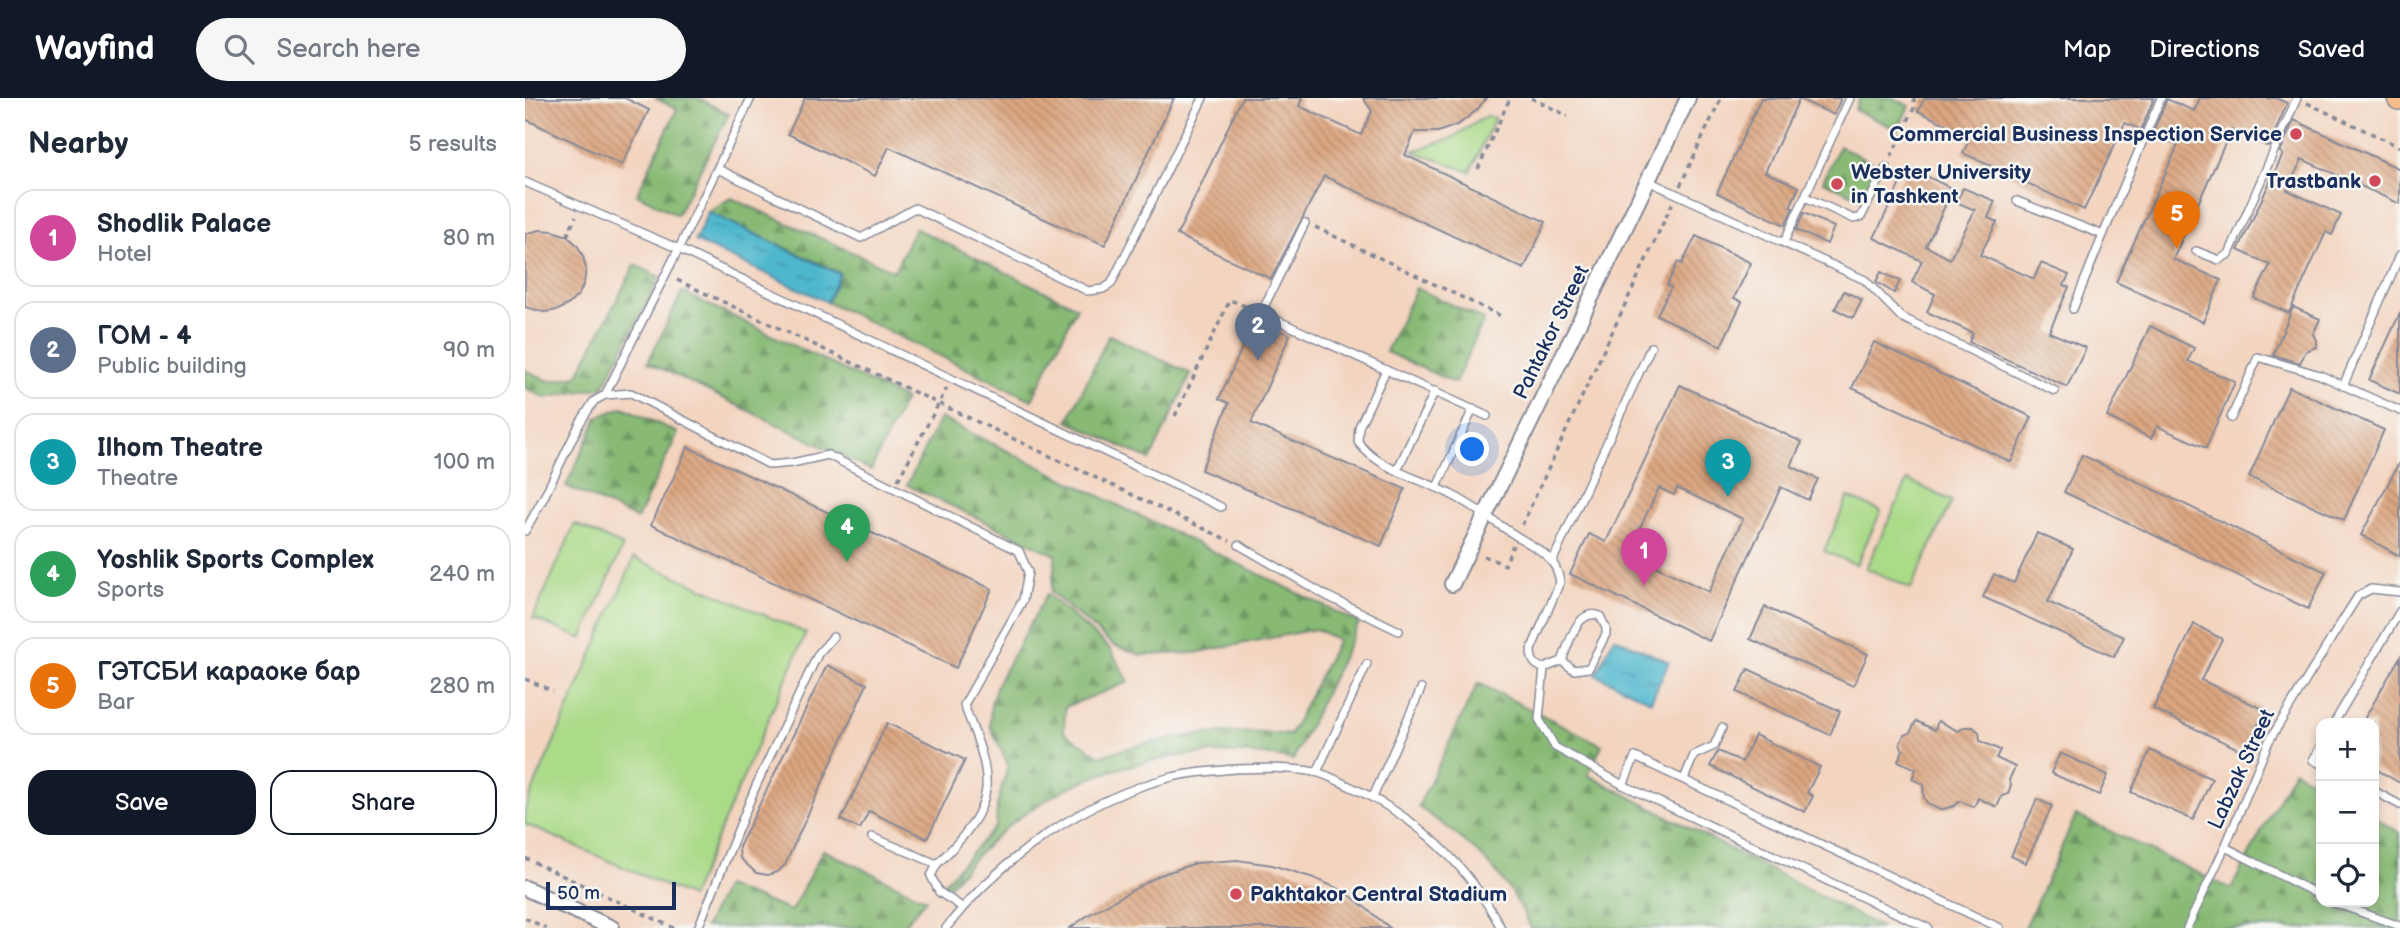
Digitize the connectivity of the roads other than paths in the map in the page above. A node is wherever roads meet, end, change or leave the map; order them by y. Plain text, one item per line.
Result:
1 (751, 98) edge
2 (1203, 98) edge
3 (1688, 98) edge
4 (1850, 98) edge
5 (2161, 98) edge
6 (2297, 98) edge
7 (1886, 167) road end
8 (717, 169) junction
9 (1648, 180) junction
10 (525, 182) edge
11 (1805, 197) junction
12 (2017, 201) dead end
13 (1305, 223) road end
14 (2103, 234) junction
15 (1784, 242) junction
16 (678, 249) junction
17 (2196, 251) dead end
18 (2400, 255) edge
19 (2073, 309) dead end
20 (1651, 347) dead end
21 (1386, 370) junction
22 (2343, 386) junction
23 (1435, 391) junction
24 (2055, 391) dead end
25 (605, 395) junction
26 (1472, 408) junction
27 (2400, 411) edge
28 (1487, 416) dead end
29 (2231, 418) dead end
30 (1397, 470) junction
31 (1437, 487) junction
32 (1221, 507) dead end
33 (1486, 514) junction
34 (525, 531) edge
35 (1239, 545) road end
36 (1553, 560) junction
37 (1451, 584) dead end
38 (2400, 592) edge
39 (2400, 611) edge
40 (1399, 631) dead end
41 (833, 637) dead end
42 (1562, 661) junction
43 (1367, 664) dead end
44 (1544, 668) junction
45 (1421, 689) dead end
46 (2337, 718) edge
47 (1722, 728) dead end
48 (1317, 772) junction
49 (1684, 779) junction
50 (1623, 785) junction
51 (2379, 794) edge
52 (1373, 797) junction
53 (2400, 805) edge
54 (872, 838) dead end
55 (2225, 847) junction
56 (937, 864) junction
57 (525, 888) edge
58 (2316, 893) edge
59 (962, 907) junction
60 (2346, 907) edge
61 (2400, 926) edge
62 (612, 928) edge
63 (698, 928) edge
64 (946, 928) edge
65 (1500, 928) edge
66 (1928, 928) edge
67 (2000, 928) edge
68 (2187, 928) edge

1 - 8 lane
2 - 8 lane
3 - 9 street, Pahtakor Street
4 - 11 lane
5 - 14 lane
6 - 17 lane
7 - 11 lane
8 - 16 lane
9 - 15 lane
9 - 33 street, Pahtakor Street
10 - 16 lane
11 - 15 lane
12 - 14 lane
13 - 21 lane
14 - 19 lane
15 - 24 lane
16 - 25 lane
16 - 32 lane
18 - 22 lane
20 - 36 lane
21 - 23 lane
21 - 30 lane
22 - 27 lane
22 - 29 lane
23 - 26 lane
23 - 30 lane
25 - 34 lane
25 - 56 lane
26 - 28 lane
26 - 31 lane
30 - 31 lane
31 - 33 lane
33 - 36 lane
33 - 37 street, Pahtakor Street
35 - 40 lane
36 - 44 lane
38 - 55 lane, Labzak Street
39 - 46 lane
41 - 63 lane
42 - 42 lane
42 - 44 lane
43 - 48 lane
44 - 50 lane
45 - 52 lane
47 - 49 lane
48 - 52 lane
48 - 59 lane
49 - 50 lane
49 - 67 lane
50 - 66 lane
51 - 53 lane
52 - 65 lane
54 - 56 lane
55 - 58 lane
55 - 68 lane, Labzak Street
56 - 59 lane
57 - 62 street
59 - 64 lane
60 - 61 lane

